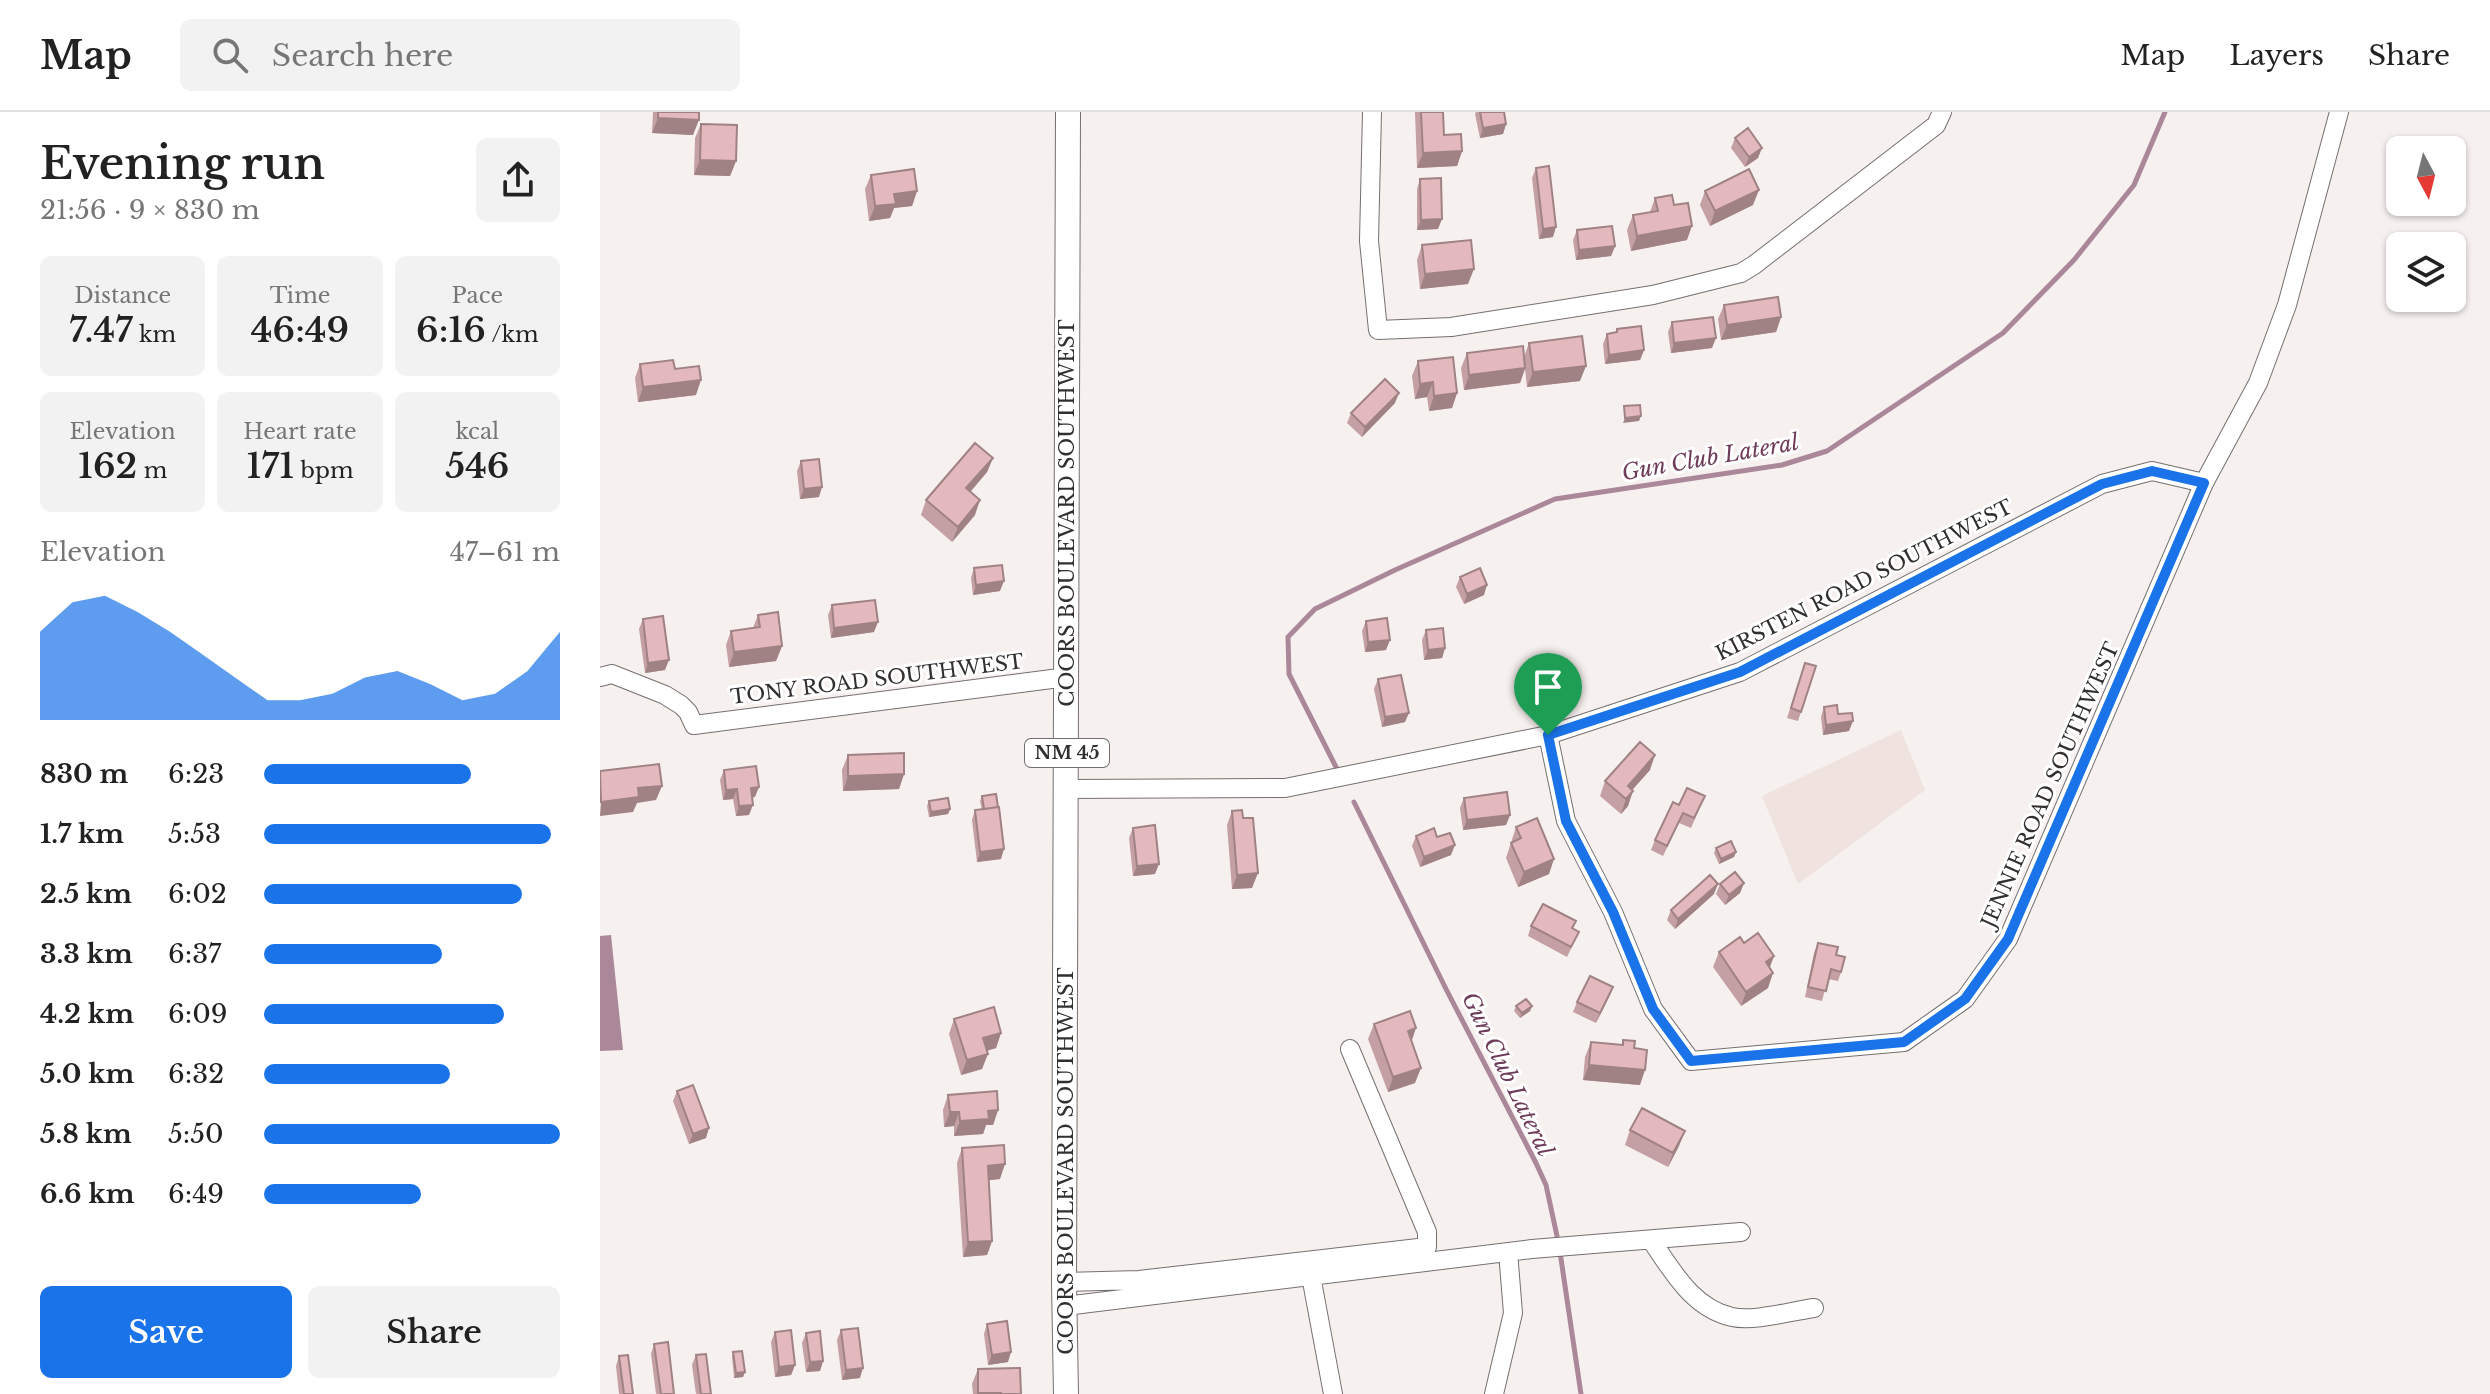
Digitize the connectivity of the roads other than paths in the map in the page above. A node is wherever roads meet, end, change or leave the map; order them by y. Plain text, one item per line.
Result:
1 (1068, 112) edge
2 (1372, 112) edge
3 (1942, 112) edge
4 (2339, 112) edge
5 (2204, 483) junction
6 (600, 677) edge
7 (1067, 677) junction
8 (1548, 735) junction
9 (1066, 789) junction
10 (1350, 1049) dead end
11 (1741, 1232) dead end
12 (1651, 1240) junction
13 (1508, 1252) junction
14 (1311, 1276) junction
15 (1064, 1294) junction
16 (1814, 1308) dead end
17 (1066, 1394) edge
18 (1333, 1394) edge
19 (1494, 1394) edge

1 - 7 main road, COORS BOULEVARD SOUTHWEST / NM 45
2 - 3 street
4 - 5 street, JENNIE ROAD SOUTHWEST
5 - 8 street, KIRSTEN ROAD SOUTHWEST
5 - 8 street, JENNIE ROAD SOUTHWEST
6 - 7 street, TONY ROAD SOUTHWEST
7 - 9 main road, COORS BOULEVARD SOUTHWEST / NM 45
8 - 9 street, KIRSTEN ROAD SOUTHWEST
9 - 15 main road, COORS BOULEVARD SOUTHWEST / NM 45
10 - 15 street
11 - 12 street
12 - 13 street
12 - 16 street
13 - 14 street
13 - 19 street
14 - 15 street
14 - 18 street
15 - 17 main road, COORS BOULEVARD SOUTHWEST / NM 45

